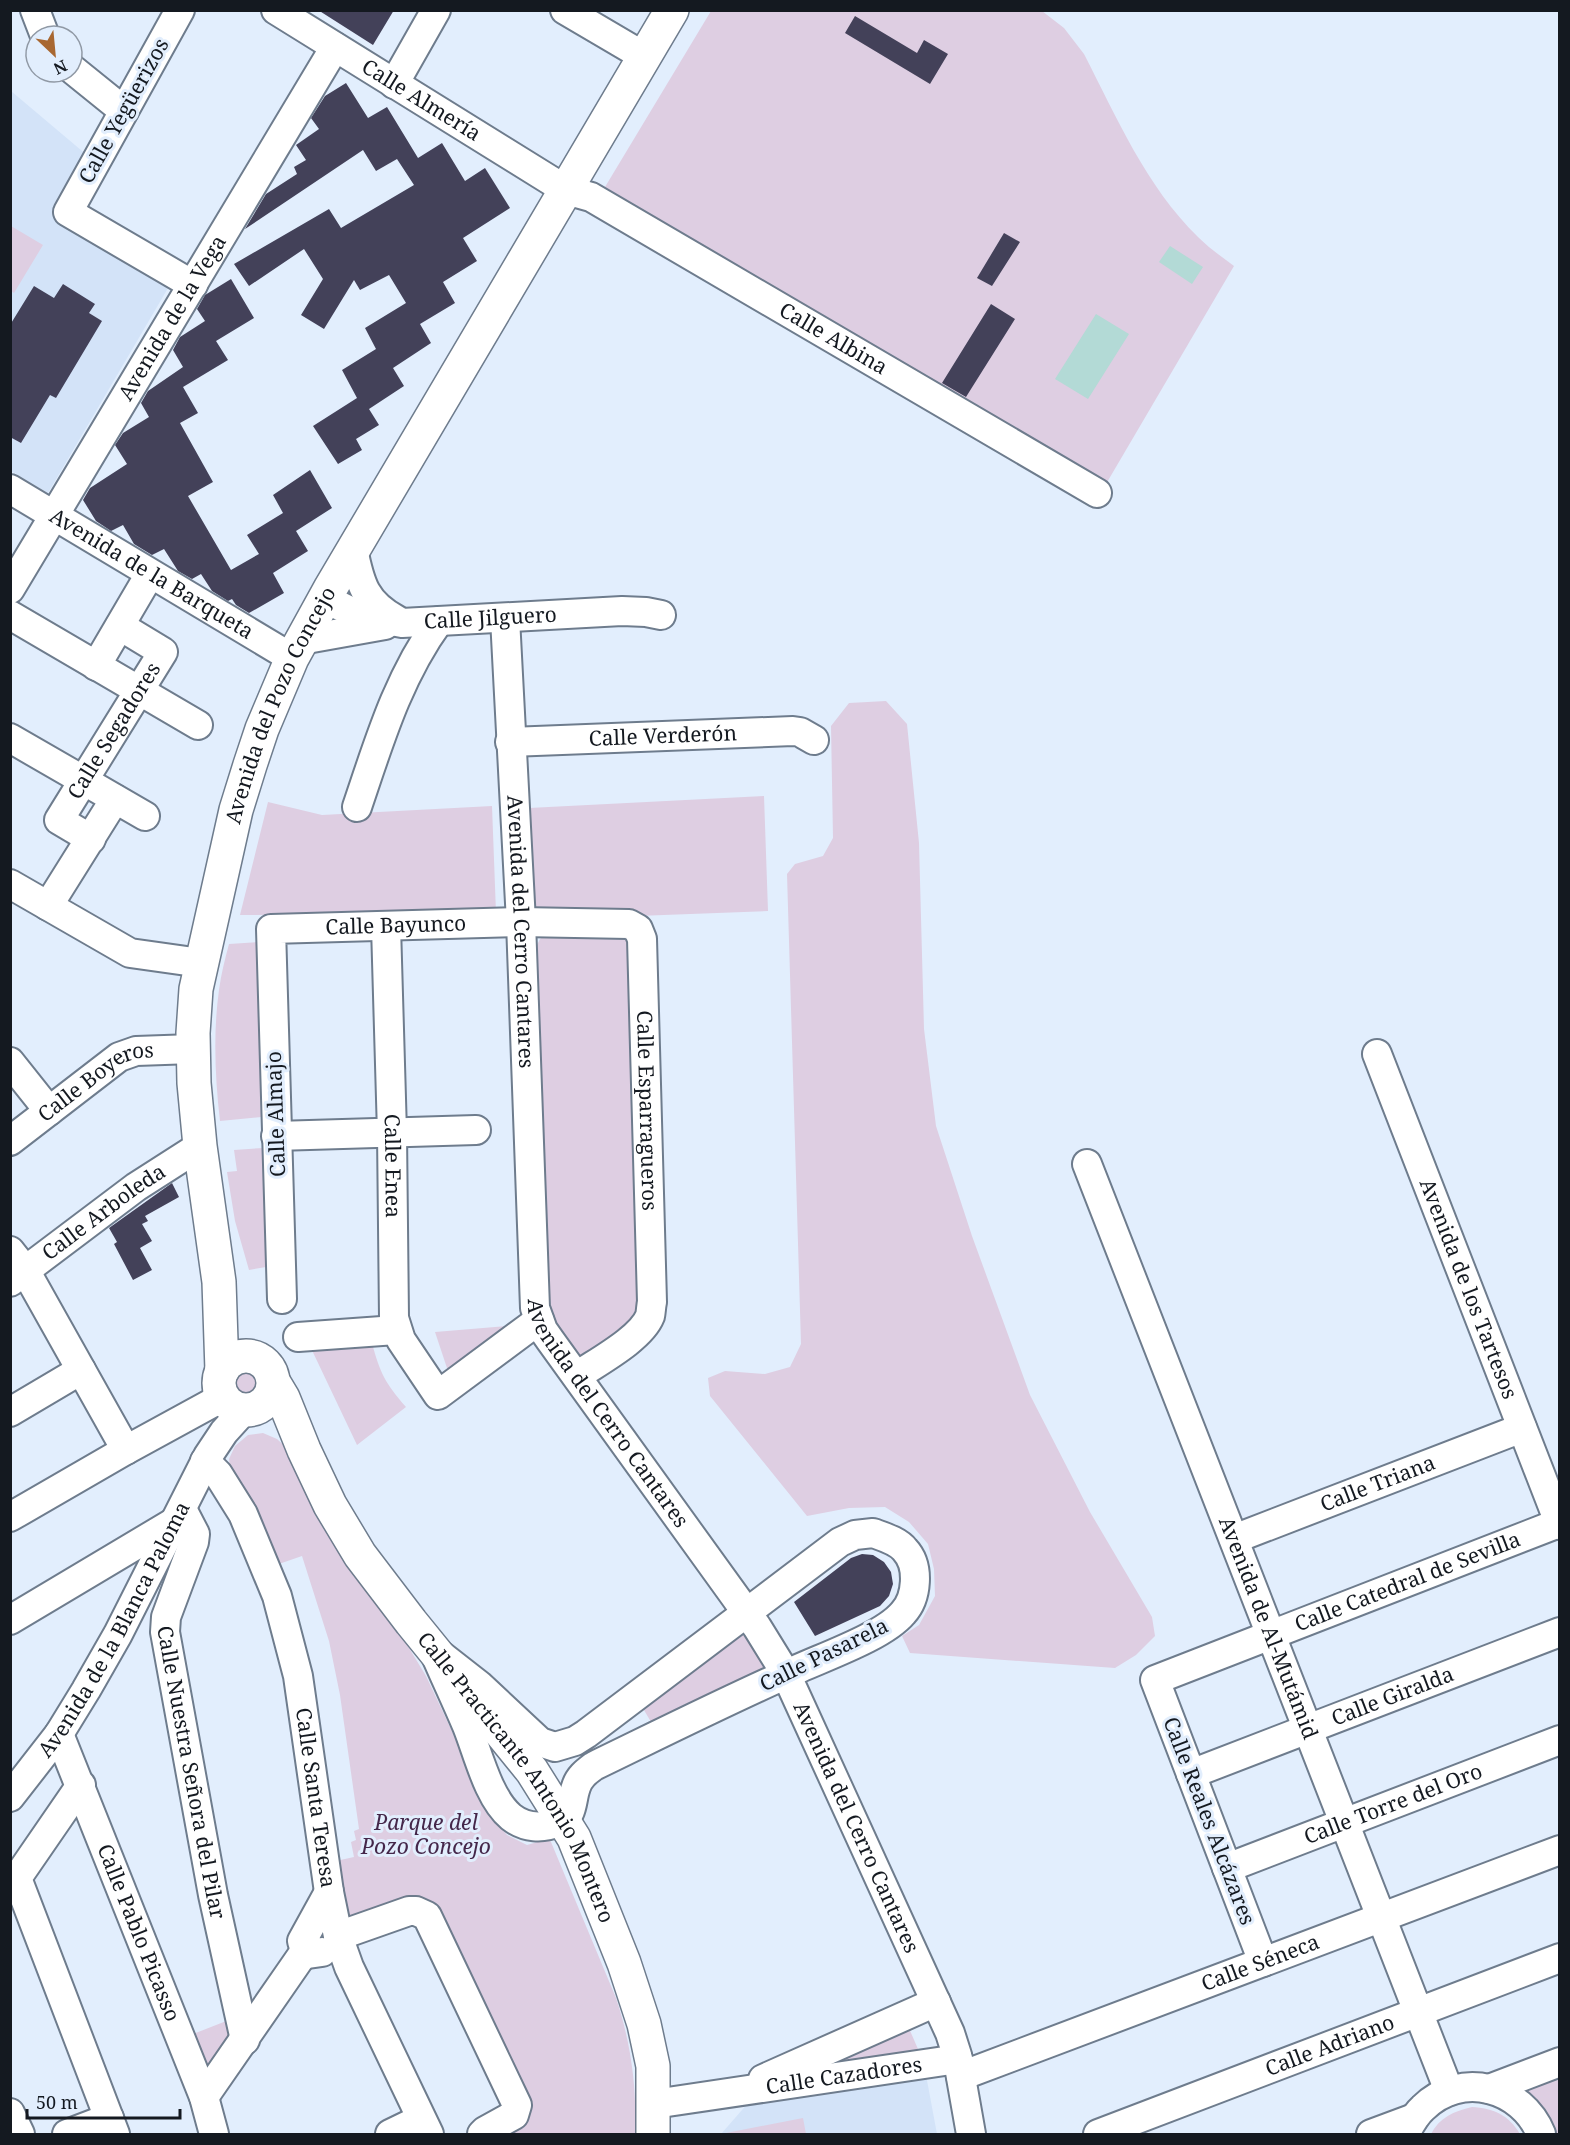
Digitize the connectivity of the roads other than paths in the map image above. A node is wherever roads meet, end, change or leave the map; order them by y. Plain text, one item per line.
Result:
1 (34, 10) edge
2 (180, 10) edge
3 (276, 10) edge
4 (436, 10) edge
5 (565, 10) edge
6 (672, 10) edge
7 (40, 24) edge
8 (335, 47) junction
9 (645, 57) junction
10 (84, 79) edge
11 (394, 84) junction
12 (124, 111) junction
13 (566, 190) junction
14 (193, 285) junction
15 (10, 489) edge
16 (1097, 493) dead end
17 (55, 515) junction
18 (353, 549) junction
19 (150, 574) junction
20 (10, 589) edge
21 (324, 598) junction
22 (10, 615) edge
23 (661, 615) dead end
24 (505, 618) junction
25 (439, 621) junction
26 (402, 622) junction
27 (120, 626) junction
28 (297, 649) junction
29 (96, 666) junction
30 (139, 691) junction
31 (198, 725) dead end
32 (10, 738) edge
33 (814, 740) dead end
34 (510, 742) junction
35 (83, 780) junction
36 (115, 800) junction
37 (357, 807) dead end
38 (145, 816) dead end
39 (91, 839) junction
40 (10, 884) edge
41 (48, 906) junction
42 (521, 922) junction
43 (386, 926) junction
44 (271, 929) joint
45 (201, 963) junction
46 (193, 1049) junction
47 (1377, 1054) dead end
48 (10, 1062) edge
49 (50, 1111) junction
50 (476, 1130) dead end
51 (392, 1133) junction
52 (276, 1136) junction
53 (10, 1142) edge
54 (200, 1146) junction
55 (1087, 1164) dead end
56 (16, 1268) edge
57 (219, 1282) junction
58 (282, 1299) dead end
59 (538, 1320) junction
60 (396, 1330) junction
61 (298, 1337) dead end
62 (81, 1370) junction
63 (267, 1371) junction
64 (577, 1376) junction
65 (235, 1397) junction
66 (10, 1412) edge
67 (1522, 1428) junction
68 (126, 1450) junction
69 (304, 1450) junction
70 (207, 1458) junction
71 (179, 1515) junction
72 (10, 1517) edge
73 (1559, 1524) edge
74 (1234, 1539) junction
75 (747, 1613) junction
76 (10, 1620) edge
77 (1560, 1632) edge
78 (1271, 1636) junction
79 (433, 1650) junction
80 (786, 1674) junction
81 (1155, 1680) joint
82 (1308, 1729) junction
83 (59, 1734) junction
84 (1560, 1740) edge
85 (1191, 1774) junction
86 (81, 1785) junction
87 (10, 1797) edge
88 (569, 1807) junction
89 (1345, 1823) junction
90 (1560, 1850) edge
91 (1227, 1868) junction
92 (329, 1892) junction
93 (1381, 1918) junction
94 (339, 1941) junction
95 (305, 1951) junction
96 (1560, 1958) edge
97 (1263, 1962) junction
98 (936, 2002) junction
99 (1418, 2013) junction
100 (245, 2040) junction
101 (1560, 2062) edge
102 (960, 2068) junction
103 (1489, 2089) junction
104 (1449, 2091) junction
105 (729, 2094) junction
106 (204, 2097) junction
107 (10, 2113) edge
108 (653, 2119) edge
109 (112, 2126) edge
110 (1409, 2126) edge
111 (425, 2127) edge
112 (20, 2134) edge
113 (67, 2134) edge
114 (214, 2134) edge
115 (390, 2134) edge
116 (482, 2134) edge
117 (971, 2134) edge
118 (1098, 2134) edge
119 (1371, 2134) edge
120 (1541, 2134) edge

1 - 7 street
2 - 12 street, Calle Yegüerizos
3 - 8 street, Calle Almería
4 - 11 street
5 - 9 street
6 - 9 main road, Avenida del Pozo Concejo
8 - 11 street, Calle Almería
8 - 14 street, Avenida de la Vega
9 - 13 main road, Avenida del Pozo Concejo
10 - 12 street
11 - 13 street, Calle Almería
12 - 14 street, Calle Yegüerizos
13 - 16 street, Calle Albina
13 - 18 main road, Avenida del Pozo Concejo
14 - 17 street, Avenida de la Vega
15 - 17 street, Avenida de la Barqueta
17 - 19 street, Avenida de la Barqueta
17 - 20 street, Avenida de la Vega
18 - 21 main road, Avenida del Pozo Concejo
18 - 26 street
19 - 27 street
19 - 28 street, Avenida de la Barqueta
21 - 26 street, Calle Jilguero
21 - 28 main road, Avenida del Pozo Concejo
22 - 29 street
23 - 24 street, Calle Jilguero
24 - 25 street, Calle Jilguero
24 - 34 street, Avenida del Cerro Cantares
25 - 26 street, Calle Jilguero
25 - 37 street
26 - 28 street
27 - 29 street
27 - 30 street, Calle Segadores
28 - 45 main road, Avenida del Pozo Concejo
29 - 30 street
30 - 31 street
30 - 35 street, Calle Segadores
32 - 35 street
33 - 34 street, Calle Verderón
34 - 42 street, Avenida del Cerro Cantares
35 - 36 street
35 - 39 street, Calle Segadores
36 - 38 street
36 - 39 street, Calle Segadores
39 - 41 street, Calle Segadores
40 - 41 street
41 - 45 street
42 - 43 street, Calle Bayunco
42 - 59 street, Avenida del Cerro Cantares
42 - 64 street, Calle Esparragueros
43 - 44 street, Calle Bayunco
43 - 51 street, Calle Enea
44 - 52 street, Calle Almajo
45 - 46 main road, Avenida del Pozo Concejo
46 - 49 street, Calle Boyeros
46 - 54 main road, Avenida del Pozo Concejo
47 - 67 street, Avenida de los Tartesos
48 - 49 street
49 - 53 street, Calle Boyeros
50 - 51 street
51 - 52 street
51 - 60 street, Calle Enea
52 - 58 street, Calle Almajo
54 - 56 street, Calle Arboleda
54 - 57 main road, Avenida del Pozo Concejo
55 - 74 street, Avenida de Al-Mutámid
56 - 62 street
57 - 63 main road, Avenida del Pozo Concejo
57 - 65 main road, Avenida del Pozo Concejo
59 - 60 street, Calle Enea
59 - 64 street, Avenida del Cerro Cantares
60 - 61 street
62 - 66 street
62 - 68 street
63 - 65 main road
63 - 65 main road
63 - 69 main road, Calle Practicante Antonio Montero
64 - 75 street, Avenida del Cerro Cantares
65 - 68 street
65 - 69 main road, Calle Practicante Antonio Montero
65 - 70 street, Avenida de la Blanca Paloma
67 - 73 street, Avenida de los Tartesos
67 - 74 street, Calle Triana
68 - 72 street
69 - 79 main road, Calle Practicante Antonio Montero
70 - 71 street, Avenida de la Blanca Paloma
70 - 92 street, Calle Santa Teresa
71 - 76 street
71 - 83 street, Avenida de la Blanca Paloma
71 - 100 street, Calle Nuestra Señora del Pilar
73 - 78 street, Calle Catedral de Sevilla
74 - 78 street, Avenida de Al-Mutámid
75 - 79 street, Calle Pasarela
75 - 80 street, Avenida del Cerro Cantares
75 - 80 street, Calle Pasarela
77 - 82 street, Calle Giralda
78 - 81 street, Calle Catedral de Sevilla
78 - 82 street, Avenida de Al-Mutámid
79 - 88 main road, Calle Practicante Antonio Montero
79 - 88 street
80 - 88 street, Calle Pasarela
80 - 98 street, Avenida del Cerro Cantares
81 - 85 street, Calle Reales Alcázares
82 - 85 street, Calle Giralda
82 - 89 street, Avenida de Al-Mutámid
83 - 86 street, Calle Pablo Picasso
83 - 87 street, Avenida de la Blanca Paloma
84 - 89 street, Calle Torre del Oro
85 - 91 street, Calle Reales Alcázares
86 - 106 street, Calle Pablo Picasso
86 - 109 street
88 - 108 main road, Calle Practicante Antonio Montero
89 - 91 street, Calle Torre del Oro
89 - 93 street, Avenida de Al-Mutámid
90 - 93 street, Calle Séneca
91 - 97 street, Calle Reales Alcázares
92 - 94 street, Calle Santa Teresa
92 - 95 street
93 - 97 street, Calle Séneca
93 - 99 street, Avenida de Al-Mutámid
94 - 95 street
94 - 111 street, Calle Santa Teresa
94 - 116 street
95 - 100 street
96 - 99 street, Calle Adriano
97 - 102 street, Calle Séneca
98 - 102 street, Avenida del Cerro Cantares
98 - 105 street, Calle Cazadores
99 - 104 street, Avenida de Al-Mutámid
99 - 118 street, Calle Adriano
100 - 106 street
101 - 103 street
102 - 105 street, Calle Cazadores
102 - 117 street, Avenida del Cerro Cantares
103 - 104 street
103 - 120 street
104 - 110 street
105 - 108 street, Calle Cazadores
106 - 114 street, Calle Pablo Picasso
107 - 112 street
109 - 113 street
110 - 119 street
111 - 115 street

